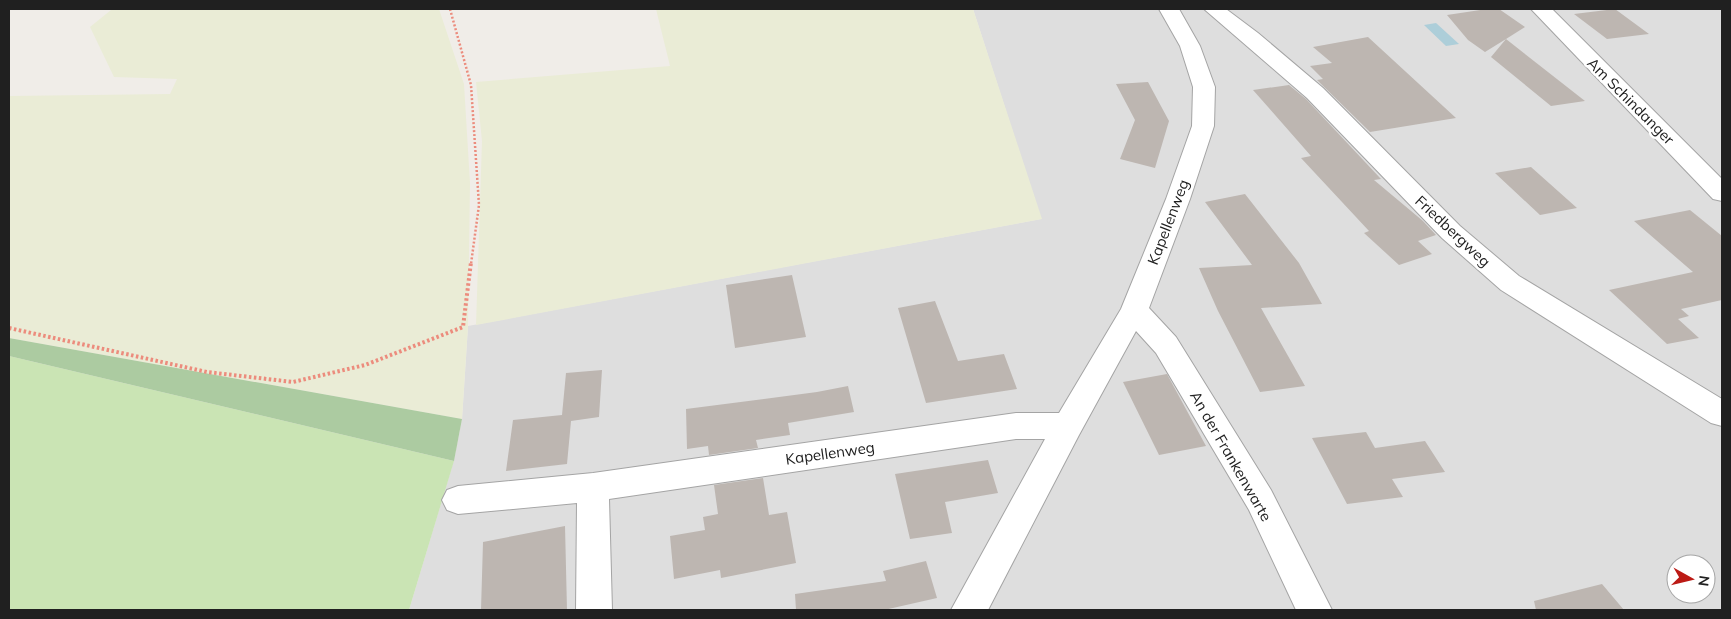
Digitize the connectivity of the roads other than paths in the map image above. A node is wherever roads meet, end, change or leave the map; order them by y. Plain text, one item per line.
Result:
1 (1169, 9) edge
2 (1214, 9) edge
3 (1540, 9) edge
4 (1722, 194) edge
5 (1134, 310) junction
6 (1722, 414) edge
7 (1068, 426) junction
8 (593, 487) junction
9 (458, 500) dead end
10 (594, 610) edge
11 (970, 610) edge
12 (1314, 610) edge

1 - 5 street, Kapellenweg
2 - 6 street, Friedbergweg
3 - 4 street, Am Schindanger
5 - 7 street, Kapellenweg
5 - 12 street, An der Frankenwarte
7 - 8 street, Kapellenweg
7 - 11 street, Kapellenweg
8 - 9 street, Kapellenweg
8 - 10 street

